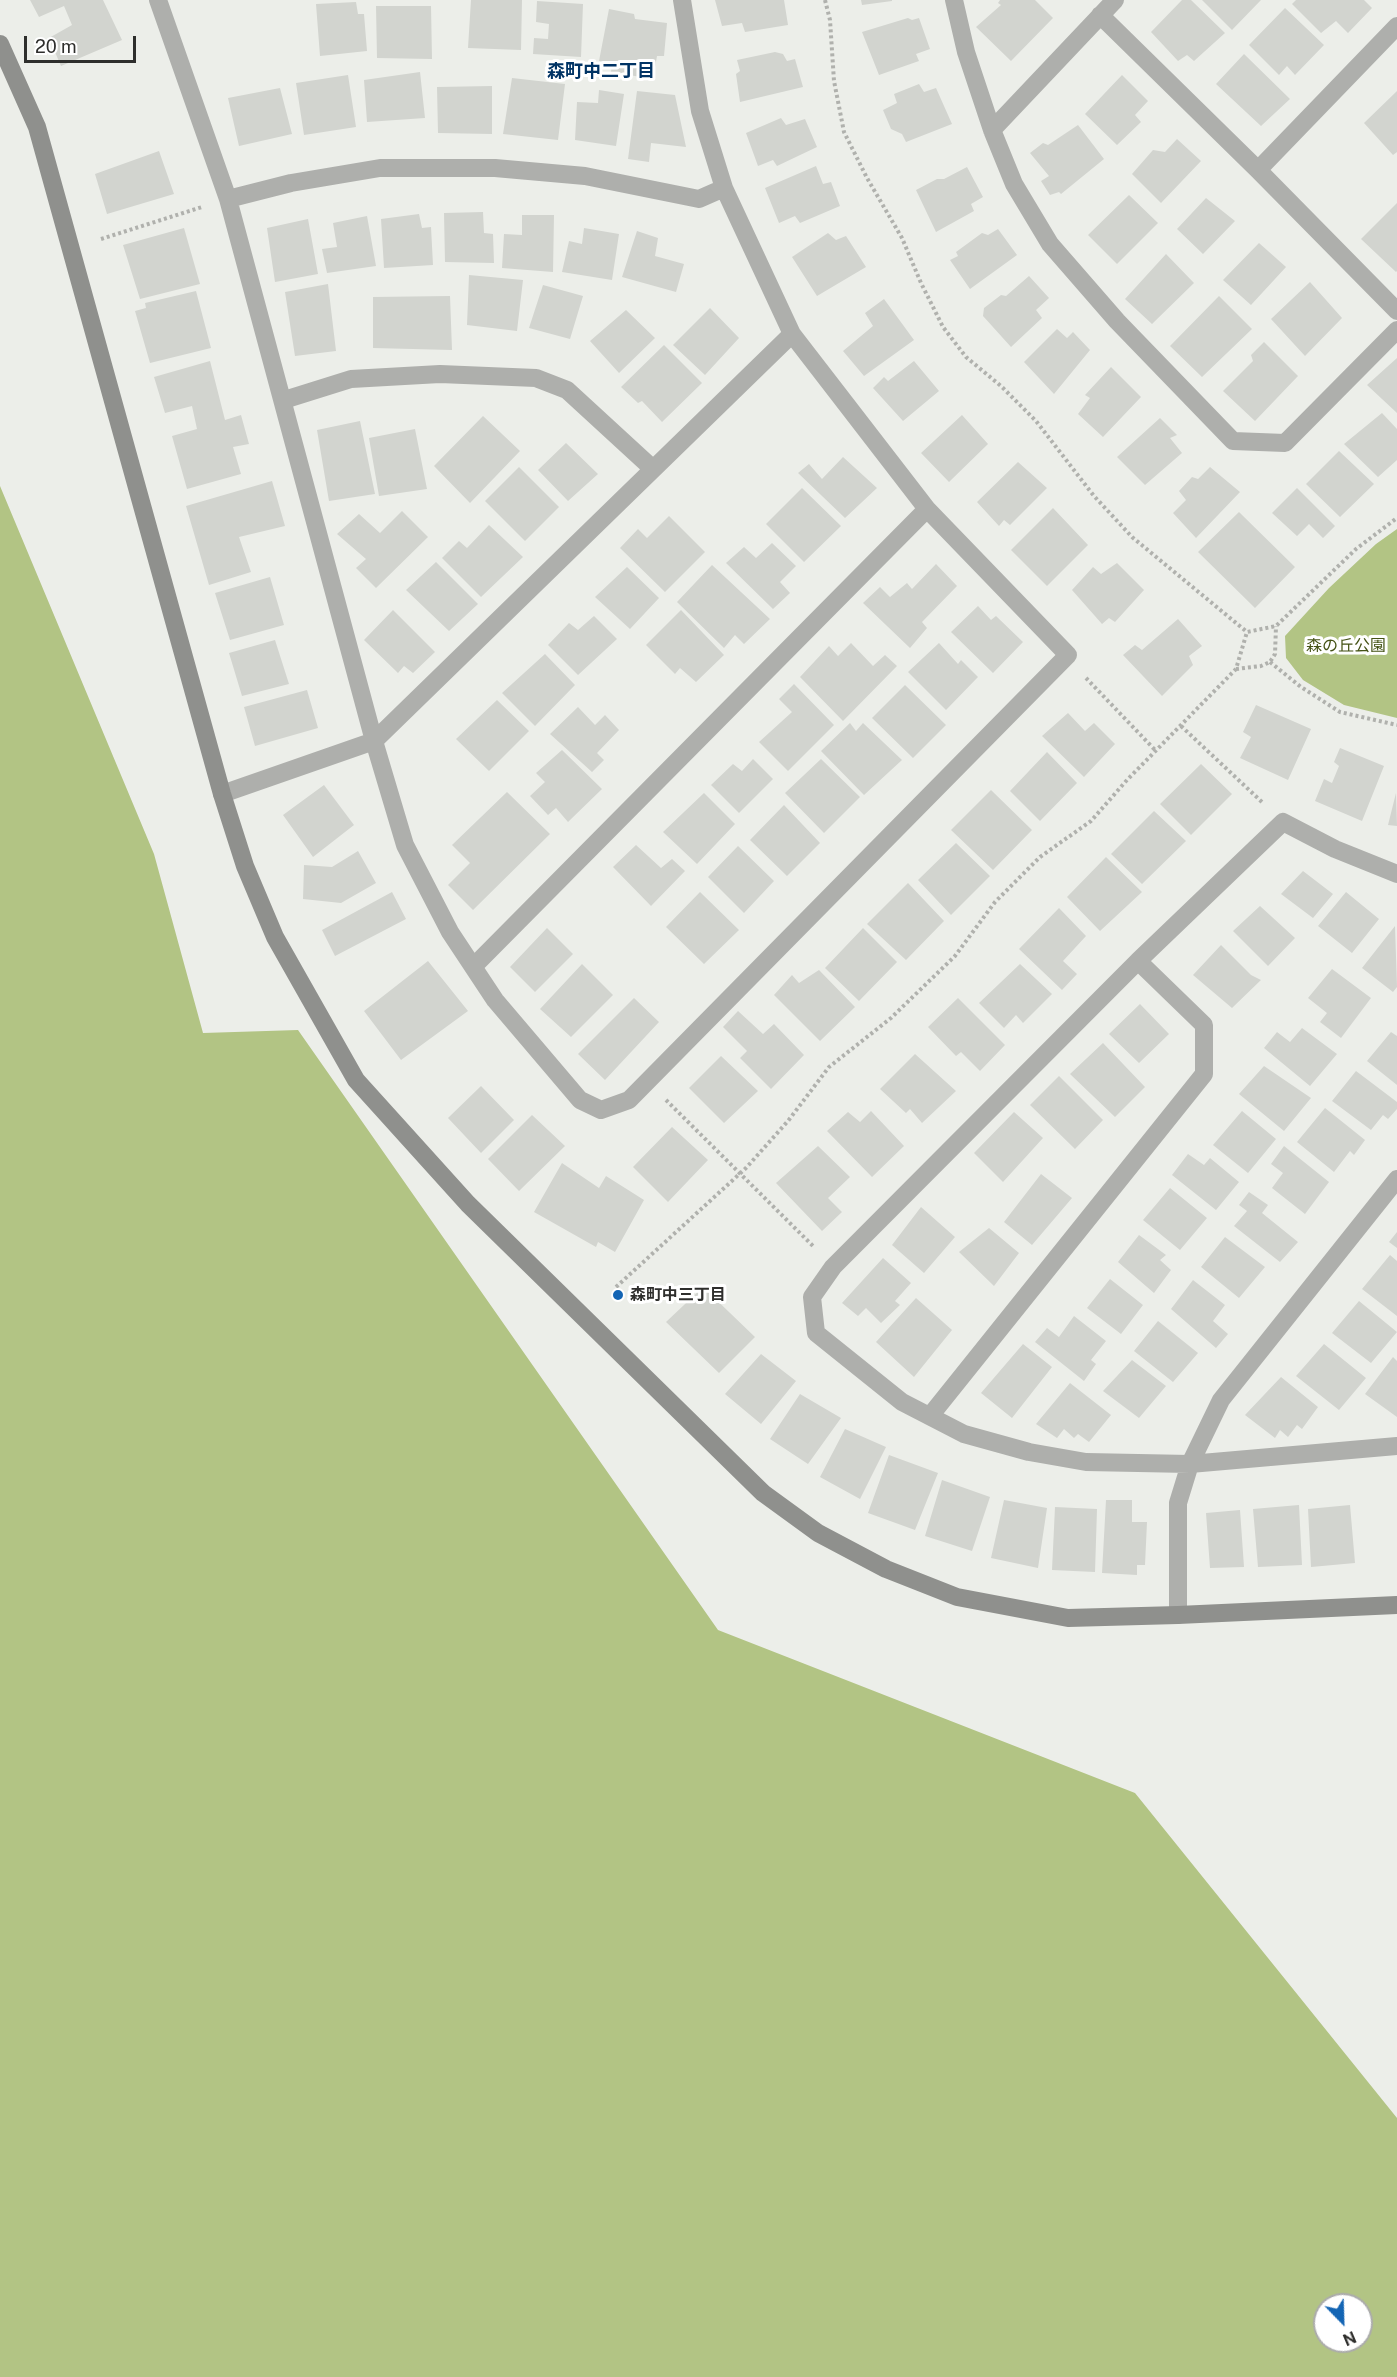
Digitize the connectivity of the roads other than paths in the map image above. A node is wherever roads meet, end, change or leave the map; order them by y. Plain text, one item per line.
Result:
1 (682, 0) edge
2 (954, 0) edge
3 (1115, 0) edge
4 (165, 1) edge
5 (1100, 15) junction
6 (1397, 26) edge
7 (0, 44) edge
8 (992, 130) junction
9 (1258, 170) junction
10 (723, 188) junction
11 (228, 199) junction
12 (1397, 311) edge
13 (1397, 330) edge
14 (792, 334) junction
15 (284, 400) junction
16 (653, 469) junction
17 (927, 509) junction
18 (374, 741) junction
19 (222, 794) junction
20 (1397, 874) edge
21 (1138, 961) junction
22 (473, 967) junction
23 (1397, 1179) edge
24 (930, 1416) junction
25 (1397, 1446) edge
26 (1190, 1464) junction
27 (1397, 1605) edge
28 (1178, 1615) junction

1 - 10 street
2 - 8 street
3 - 5 street
4 - 11 street
5 - 8 street
5 - 9 street
6 - 9 street
7 - 19 street
8 - 13 street
9 - 12 street
10 - 11 street
10 - 14 street
11 - 15 street
14 - 16 street
14 - 17 street
15 - 16 street
15 - 18 street
16 - 18 street
17 - 22 street
17 - 22 street
18 - 19 street
18 - 22 street
19 - 28 street
20 - 21 street
21 - 24 street
21 - 24 street
23 - 26 street
24 - 26 street
25 - 26 street
26 - 28 street
27 - 28 street

